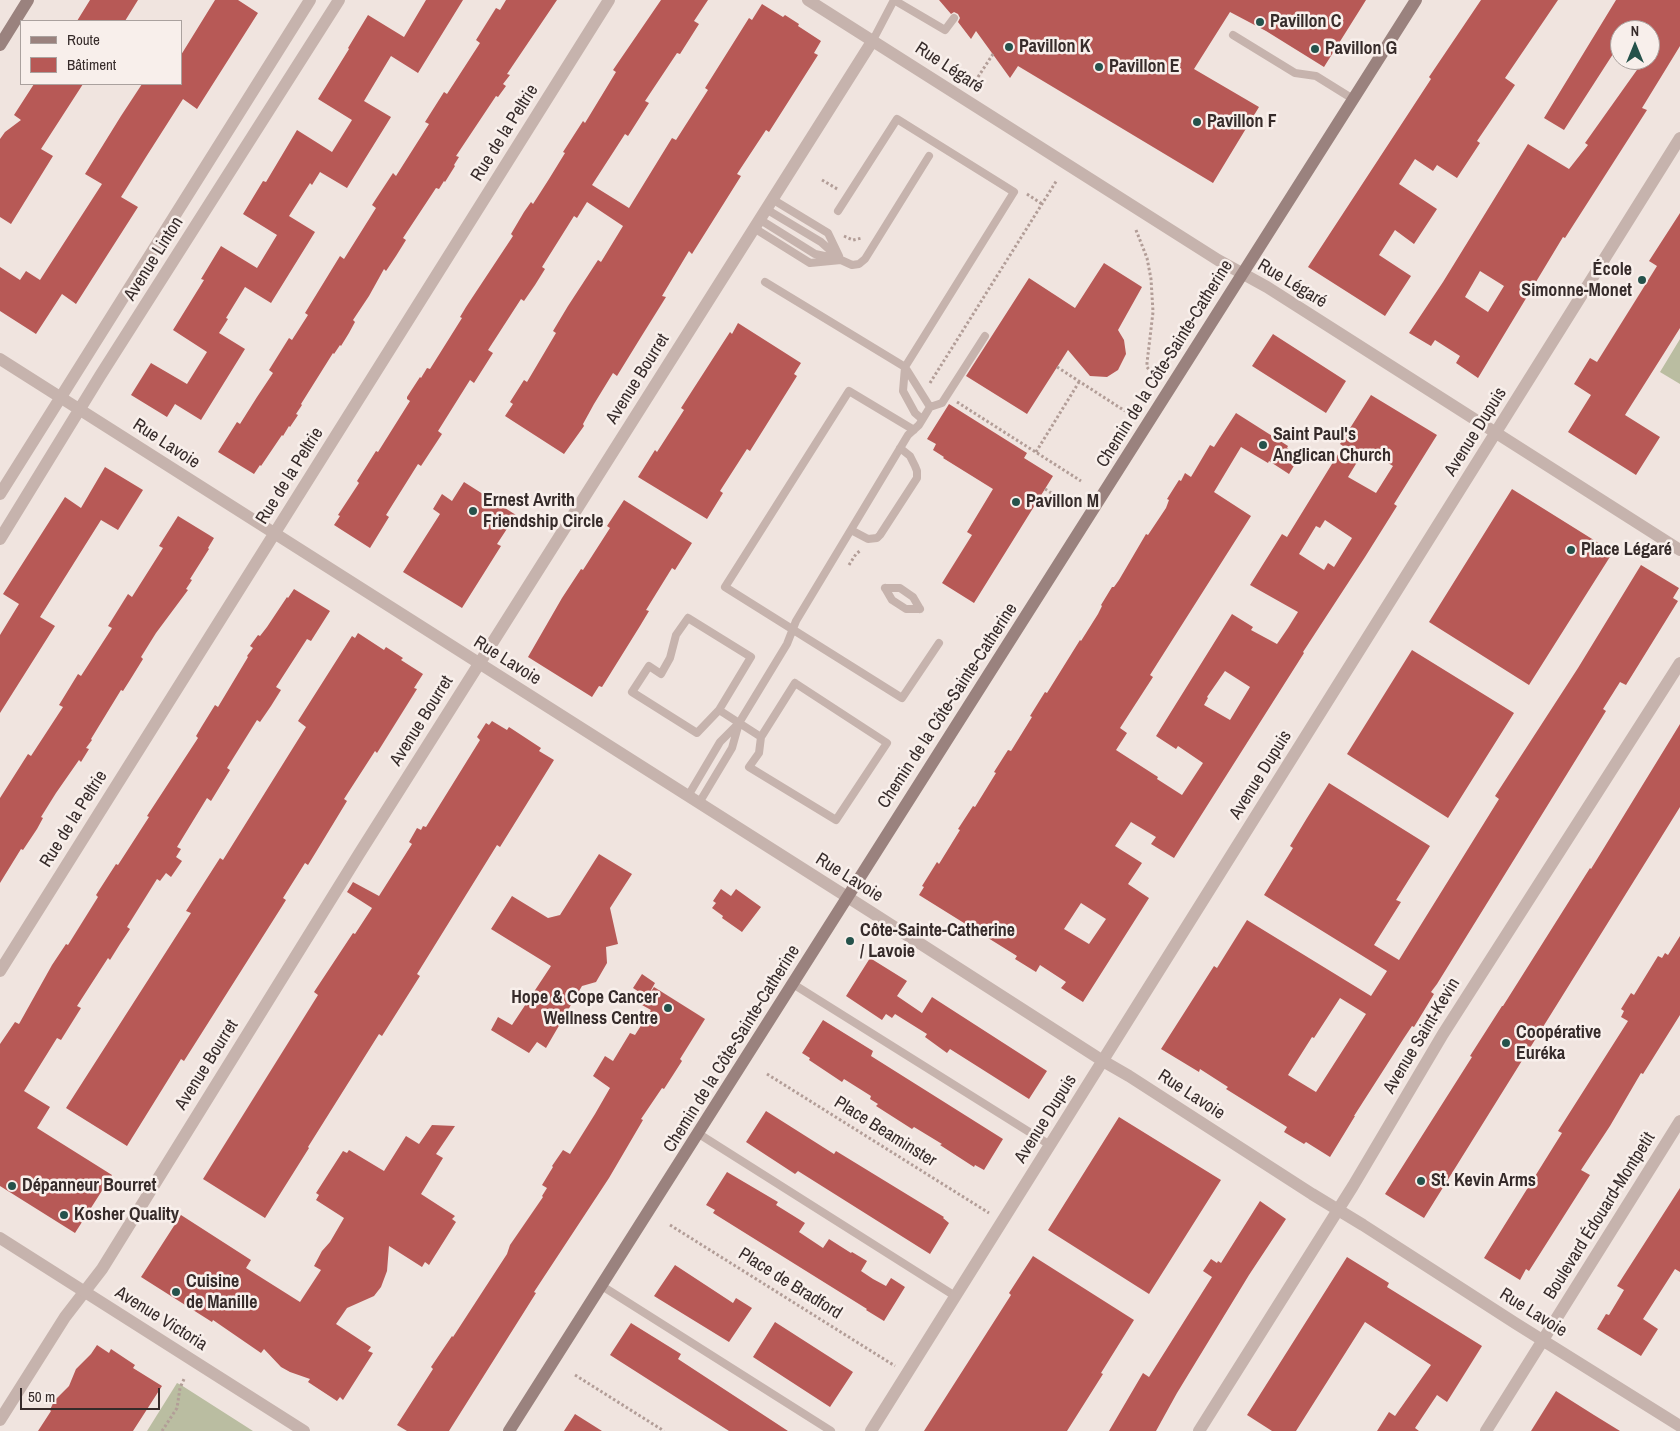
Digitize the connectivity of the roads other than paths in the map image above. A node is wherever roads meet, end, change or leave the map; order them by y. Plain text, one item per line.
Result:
1 (28, 0) edge
2 (310, 0) edge
3 (339, 0) edge
4 (609, 0) edge
5 (808, 0) edge
6 (894, 0) edge
7 (1416, 0) edge
8 (954, 18) dead end
9 (1233, 34) dead end
10 (872, 40) junction
11 (0, 45) edge
12 (1353, 99) junction
13 (1680, 138) edge
14 (929, 156) dead end
15 (838, 210) dead end
16 (763, 214) junction
17 (841, 260) junction
18 (1242, 274) junction
19 (765, 282) dead end
20 (985, 336) dead end
21 (0, 359) edge
22 (904, 367) junction
23 (60, 398) junction
24 (930, 407) junction
25 (80, 410) junction
26 (922, 419) junction
27 (914, 430) junction
28 (1496, 433) junction
29 (900, 448) junction
30 (0, 494) edge
31 (851, 530) junction
32 (274, 534) junction
33 (0, 539) edge
34 (1680, 550) edge
35 (793, 630) junction
36 (939, 643) dead end
37 (1680, 663) edge
38 (478, 664) junction
39 (719, 710) junction
40 (739, 723) junction
41 (761, 737) junction
42 (688, 796) junction
43 (700, 803) junction
44 (847, 897) junction
45 (0, 971) edge
46 (794, 984) junction
47 (1103, 1061) junction
48 (1680, 1121) edge
49 (699, 1134) junction
50 (1050, 1145) junction
51 (1337, 1210) junction
52 (0, 1238) edge
53 (602, 1286) junction
54 (85, 1292) junction
55 (955, 1296) junction
56 (1542, 1340) junction
57 (0, 1420) edge
58 (1680, 1426) edge
59 (304, 1431) edge
60 (509, 1431) edge
61 (831, 1431) edge
62 (871, 1431) edge
63 (1199, 1431) edge
64 (1486, 1431) edge

1 - 11 main road
2 - 23 street, Avenue Linton
3 - 25 street, Avenue Linton
4 - 32 street, Rue de la Peltrie
5 - 10 street, Rue Légaré
6 - 8 lane
6 - 10 lane
7 - 12 main road, Chemin de la Côte-Sainte-Catherine
9 - 12 lane
10 - 16 street, Avenue Bourret
10 - 18 street, Rue Légaré
12 - 18 main road, Chemin de la Côte-Sainte-Catherine
13 - 28 street, Avenue Dupuis
14 - 17 lane
15 - 22 lane
16 - 17 lane
16 - 17 lane
16 - 17 lane
16 - 38 street, Avenue Bourret
18 - 28 street, Rue Légaré
18 - 44 main road, Chemin de la Côte-Sainte-Catherine
19 - 22 lane
20 - 24 lane
21 - 23 street, Rue Lavoie
22 - 24 lane
22 - 26 lane
23 - 25 street, Rue Lavoie
23 - 30 street, Avenue Linton
24 - 26 lane
25 - 32 street, Rue Lavoie
25 - 33 street, Avenue Linton
26 - 27 lane
27 - 29 lane
27 - 35 lane
28 - 34 street, Rue Légaré
28 - 47 street, Avenue Dupuis
29 - 31 lane
29 - 31 lane
31 - 35 lane
32 - 38 street, Rue Lavoie
32 - 45 street, Rue de la Peltrie
35 - 36 lane
35 - 40 lane
37 - 51 street, Avenue Saint-Kevin
38 - 42 street, Rue Lavoie
38 - 54 street, Avenue Bourret
39 - 39 lane
39 - 40 lane
40 - 41 lane
40 - 42 lane
40 - 43 lane
41 - 41 lane
42 - 43 street, Rue Lavoie
43 - 44 street, Rue Lavoie
44 - 46 main road, Chemin de la Côte-Sainte-Catherine
44 - 47 street, Rue Lavoie
46 - 49 main road, Chemin de la Côte-Sainte-Catherine
46 - 50 lane
47 - 50 street, Avenue Dupuis
47 - 51 street, Rue Lavoie
48 - 56 street, Boulevard Édouard-Montpetit
49 - 53 main road, Chemin de la Côte-Sainte-Catherine
49 - 55 lane
50 - 55 street, Avenue Dupuis
51 - 56 street, Rue Lavoie
51 - 63 street, Avenue Saint-Kevin
52 - 54 street, Avenue Victoria
53 - 60 main road, Chemin de la Côte-Sainte-Catherine
53 - 61 lane
54 - 57 street, Avenue Bourret
54 - 59 street, Avenue Victoria
55 - 62 street, Avenue Dupuis
56 - 58 street, Rue Lavoie
56 - 64 street, Boulevard Édouard-Montpetit

